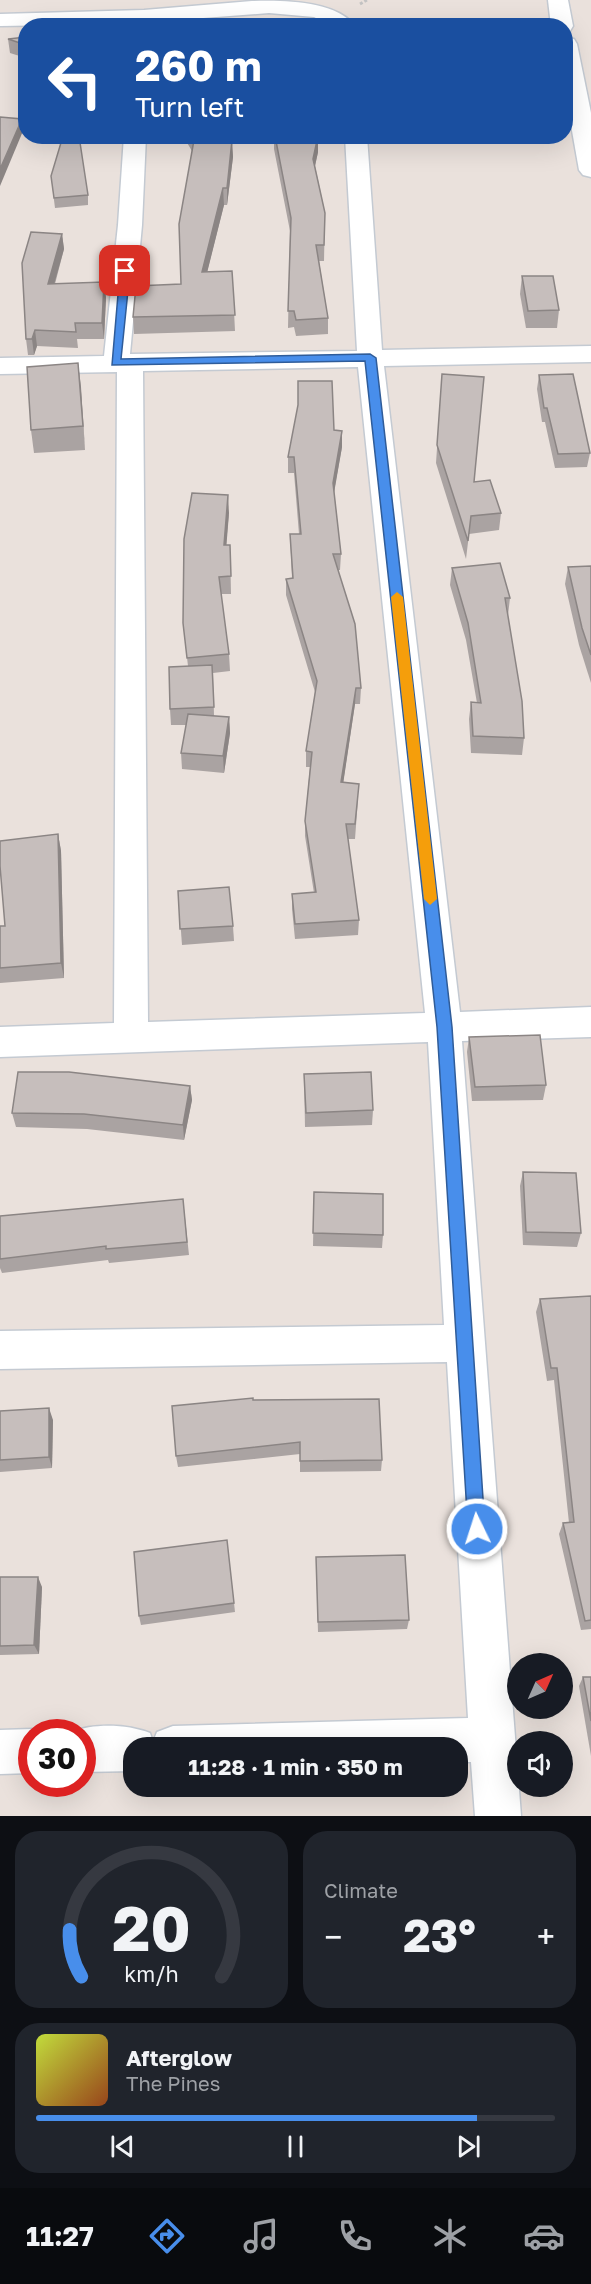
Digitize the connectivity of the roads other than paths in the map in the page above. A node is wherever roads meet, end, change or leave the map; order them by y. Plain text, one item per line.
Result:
1 (558, 0) edge
2 (170, 18) edge
3 (336, 18) edge
4 (561, 18) edge
5 (0, 20) edge
6 (18, 20) edge
7 (573, 70) edge
8 (585, 114) edge
9 (135, 144) edge
10 (357, 144) edge
11 (591, 170) edge
12 (591, 354) edge
13 (370, 358) junction
14 (123, 362) junction
15 (0, 366) edge
16 (591, 1022) edge
17 (444, 1027) junction
18 (130, 1038) junction
19 (0, 1042) edge
20 (464, 1343) junction
21 (0, 1350) edge
22 (491, 1739) junction
23 (468, 1740) edge
24 (123, 1749) edge
25 (96, 1750) edge
26 (18, 1751) edge
27 (0, 1752) edge
28 (498, 1816) edge

1 - 4 street
2 - 3 street
5 - 6 street
7 - 8 street
8 - 11 street
9 - 14 street
10 - 13 street
12 - 13 street
13 - 14 street
13 - 17 street
14 - 15 street
14 - 18 street
16 - 17 street
17 - 18 street
17 - 20 street
18 - 19 street
20 - 21 street
20 - 22 street
22 - 23 street
22 - 28 street
24 - 25 street
26 - 27 street

